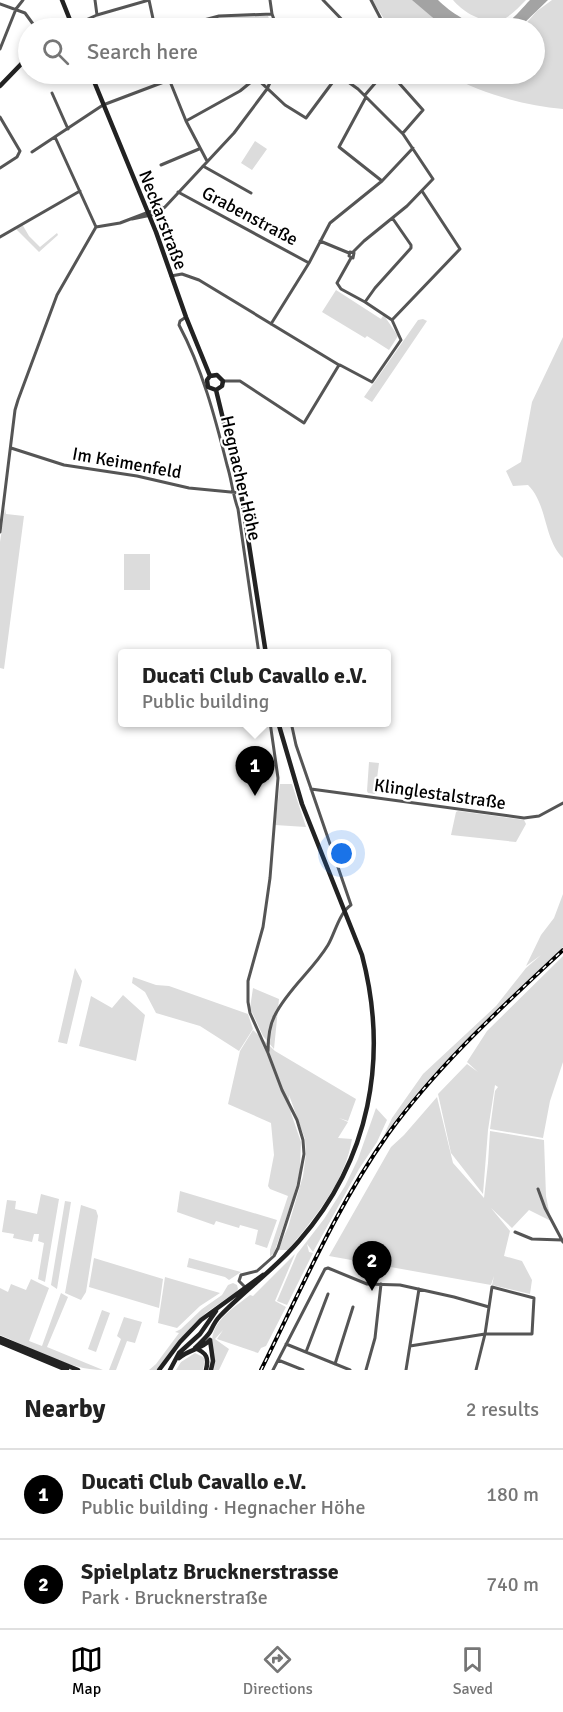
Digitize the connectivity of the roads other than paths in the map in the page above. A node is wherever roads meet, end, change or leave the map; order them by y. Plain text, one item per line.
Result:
1 (22, 0) edge
2 (62, 0) edge
3 (95, 0) edge
4 (149, 0) edge
5 (270, 0) edge
6 (323, 0) edge
7 (371, 0) edge
8 (0, 4) edge
9 (16, 9) junction
10 (272, 14) junction
11 (97, 15) junction
12 (30, 18) edge
13 (69, 18) edge
14 (92, 18) edge
15 (153, 18) edge
16 (212, 18) edge
17 (273, 18) edge
18 (340, 18) edge
19 (380, 18) edge
20 (0, 49) edge
21 (18, 67) edge
22 (95, 84) edge
23 (158, 84) edge
24 (171, 84) edge
25 (249, 84) edge
26 (262, 84) edge
27 (269, 84) edge
28 (331, 84) edge
29 (351, 84) edge
30 (375, 84) edge
31 (400, 84) edge
32 (0, 86) edge
33 (267, 89) junction
34 (52, 93) dead end
35 (366, 96) junction
36 (103, 105) junction
37 (0, 117) edge
38 (186, 121) junction
39 (68, 129) junction
40 (403, 134) junction
41 (55, 137) junction
42 (413, 148) junction
43 (199, 149) junction
44 (32, 153) dead end
45 (207, 161) junction
46 (161, 165) dead end
47 (203, 166) junction
48 (0, 168) edge
49 (382, 181) junction
50 (80, 191) junction
51 (422, 191) junction
52 (178, 192) junction
53 (251, 193) dead end
54 (148, 214) junction
55 (393, 219) junction
56 (96, 227) junction
57 (0, 237) edge
58 (320, 241) junction
59 (351, 253) junction
60 (309, 263) junction
61 (171, 276) junction
62 (365, 302) junction
63 (186, 317) junction
64 (392, 321) junction
65 (271, 324) junction
66 (339, 364) junction
67 (210, 376) junction
68 (223, 381) junction
69 (216, 390) junction
70 (11, 448) junction
71 (232, 492) junction
72 (241, 492) junction
73 (0, 532) edge
74 (258, 649) edge
75 (265, 649) edge
76 (271, 727) edge
77 (279, 727) edge
78 (292, 727) edge
79 (311, 789) junction
80 (563, 803) edge
81 (345, 909) junction
82 (268, 1053) junction
83 (538, 1189) dead end
84 (515, 1232) dead end
85 (562, 1241) edge
86 (381, 1284) junction
87 (247, 1289) junction
88 (419, 1289) junction
89 (328, 1294) dead end
90 (353, 1306) dead end
91 (219, 1307) junction
92 (489, 1307) junction
93 (211, 1331) junction
94 (485, 1334) junction
95 (0, 1340) edge
96 (210, 1340) junction
97 (285, 1344) junction
98 (410, 1346) junction
99 (195, 1348) junction
100 (28, 1351) junction
101 (306, 1352) junction
102 (278, 1360) junction
103 (174, 1363) junction
104 (337, 1365) junction
105 (67, 1370) edge
106 (78, 1370) edge
107 (159, 1370) edge
108 (170, 1370) edge
109 (206, 1370) edge
110 (212, 1370) edge
111 (273, 1370) edge
112 (303, 1370) edge
113 (336, 1370) edge
114 (350, 1370) edge
115 (366, 1370) edge
116 (406, 1370) edge
117 (476, 1370) edge

1 - 9 street
2 - 13 main road
3 - 11 street
4 - 11 street
4 - 15 street
5 - 10 street
6 - 18 street
7 - 19 street
8 - 9 street
9 - 12 street
9 - 20 street
10 - 16 street
10 - 17 street
11 - 14 street
21 - 32 main road
22 - 36 main road, Neckarstraße
23 - 36 street
24 - 38 street
25 - 38 street
26 - 33 street
27 - 33 street
28 - 33 street
29 - 35 street
30 - 35 street
31 - 40 street
33 - 45 street
34 - 39 street
35 - 40 street
35 - 49 street
36 - 39 street
36 - 54 main road, Neckarstraße
37 - 48 street
38 - 43 street
39 - 41 street
40 - 42 street
41 - 44 street
41 - 50 street
42 - 49 street
42 - 51 street
43 - 45 street
43 - 46 street
45 - 47 street
47 - 52 street
47 - 53 street
49 - 58 street
50 - 56 street
50 - 57 street
51 - 55 street
51 - 64 street
52 - 54 street
52 - 60 street, Grabenstraße
54 - 56 street
54 - 61 main road, Neckarstraße
55 - 59 street
55 - 62 street
56 - 70 street
58 - 59 street
58 - 60 street
59 - 62 street
60 - 65 street
61 - 63 main road, Neckarstraße
61 - 65 street
62 - 64 street
63 - 67 main road, Neckarstraße
63 - 71 street, Hegnacher Höhe
64 - 66 street
65 - 66 street
66 - 68 street
67 - 68 main road
67 - 69 main road
68 - 69 main road
69 - 72 main road, Hegnacher Höhe
70 - 71 street, Im Keimenfeld
70 - 73 street
71 - 72 street, Im Keimenfeld
71 - 74 street, Hegnacher Höhe
72 - 75 main road, Hegnacher Höhe
76 - 82 street
77 - 81 main road
78 - 79 street
79 - 80 street, Klinglestalstraße
79 - 81 street
81 - 82 street
81 - 87 main road
82 - 87 street
83 - 85 street
84 - 85 street
86 - 88 street
86 - 97 street
86 - 115 street
87 - 91 main road
87 - 93 main road
88 - 92 street
88 - 98 street
89 - 101 street
90 - 104 street
91 - 103 main road
91 - 107 main road
92 - 94 street
92 - 94 street
93 - 96 main road
93 - 99 main road
94 - 98 street
94 - 117 street
95 - 100 main road
96 - 99 main road
96 - 110 main road
97 - 101 street
97 - 102 street
98 - 116 street
99 - 103 main road
99 - 109 main road
100 - 105 main road
100 - 106 main road
101 - 104 street
102 - 111 street
102 - 112 street
103 - 108 main road
104 - 113 street
104 - 114 street

